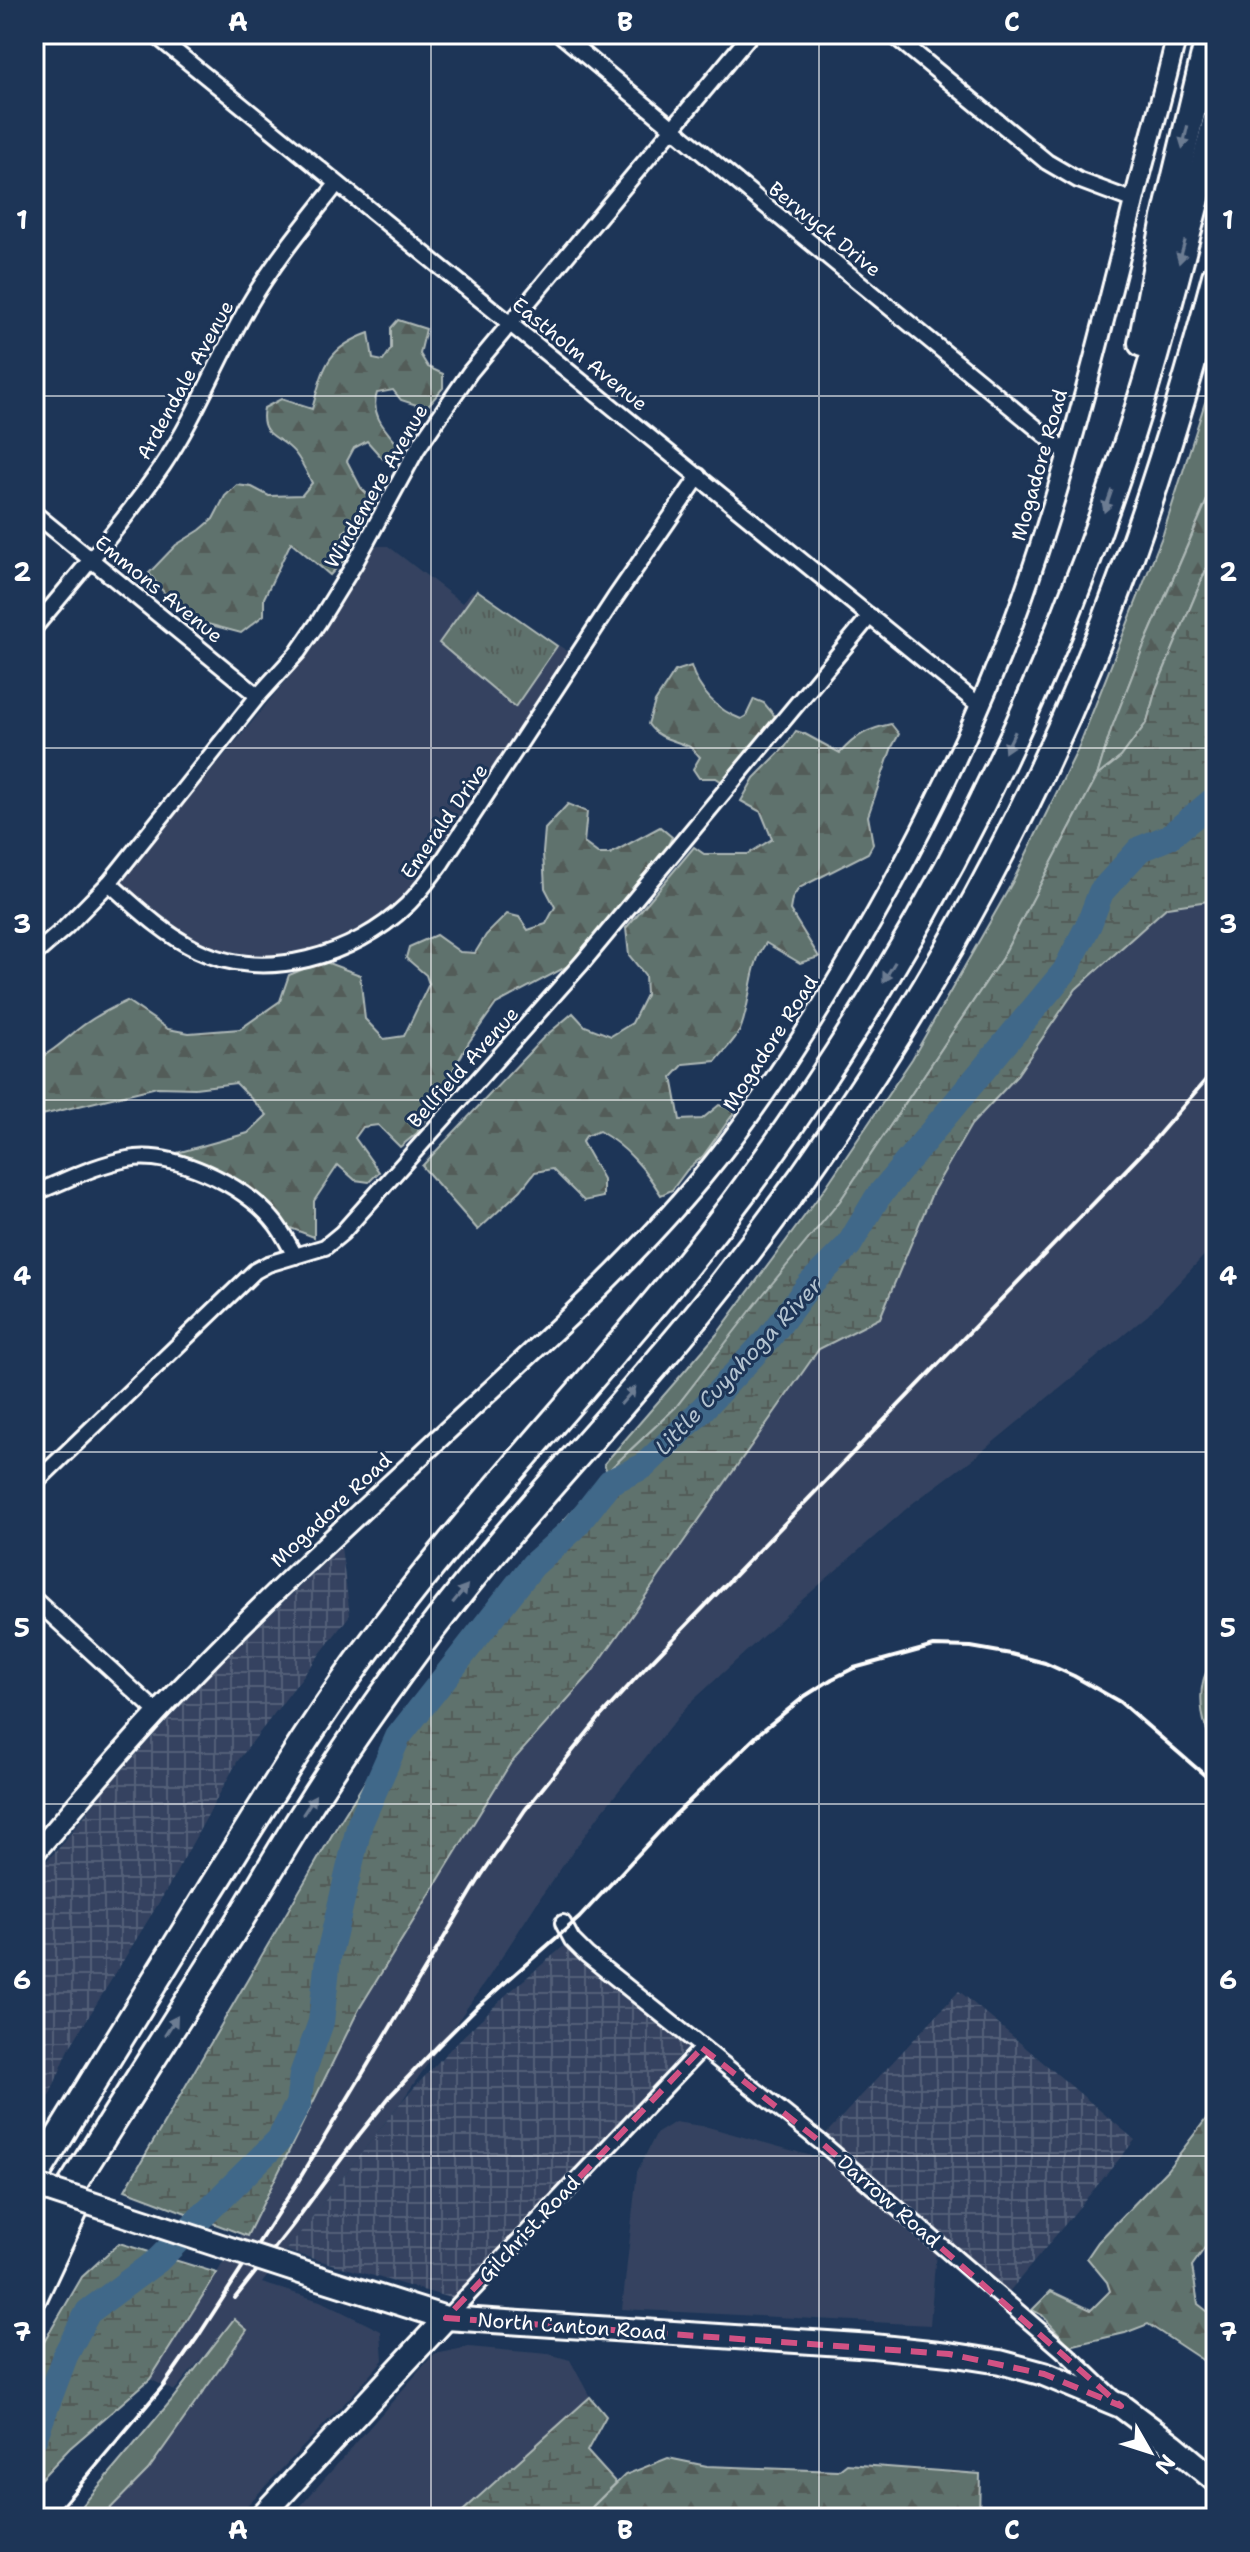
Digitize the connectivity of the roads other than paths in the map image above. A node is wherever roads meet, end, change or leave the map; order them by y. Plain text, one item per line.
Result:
1 (154, 34) edge
2 (560, 34) edge
3 (751, 34) edge
4 (892, 34) edge
5 (1177, 34) edge
6 (1210, 34) edge
7 (1216, 122) edge
8 (674, 129) junction
9 (337, 184) junction
10 (1134, 201) junction
11 (1216, 276) edge
12 (511, 323) junction
13 (1132, 430) junction
14 (1067, 453) junction
15 (699, 476) junction
16 (34, 513) edge
17 (91, 560) junction
18 (870, 616) junction
19 (34, 628) edge
20 (258, 696) junction
21 (980, 706) junction
22 (109, 883) junction
23 (34, 955) edge
24 (34, 1193) edge
25 (295, 1256) junction
26 (34, 1484) edge
27 (34, 1599) edge
28 (157, 1712) junction
29 (34, 1854) edge
30 (563, 1923) dead end
31 (702, 2048) junction
32 (129, 2091) junction
33 (34, 2178) edge
34 (34, 2185) edge
35 (34, 2247) edge
36 (34, 2296) edge
37 (446, 2318) junction
38 (1121, 2406) junction
39 (1216, 2481) edge
40 (260, 2518) edge

1 - 9 street, Eastholm Avenue
2 - 8 street, Berwyck Drive
3 - 8 street, Windemere Avenue
4 - 10 street
5 - 10 street, Mogadore Road
6 -> 13 highway
7 -> 13 highway
8 - 12 street, Windemere Avenue
8 - 14 street, Berwyck Drive
9 - 12 street, Eastholm Avenue
9 - 17 street, Ardendale Avenue
10 - 14 street, Mogadore Road
32 -> 11 highway
12 - 15 street, Eastholm Avenue
12 - 20 street, Windemere Avenue
13 -> 33 highway
14 - 21 street, Mogadore Road
15 - 18 street, Eastholm Avenue
15 - 22 street, Emerald Drive
16 - 17 street, Emmons Avenue
17 - 19 street, Ardendale Avenue
17 - 20 street, Emmons Avenue
18 - 21 street, Eastholm Avenue
18 - 25 street, Bellfield Avenue
20 - 22 street, Windemere Avenue
21 - 28 street, Mogadore Road
22 - 23 street, Windemere Avenue
24 - 25 street
25 - 26 street, Bellfield Avenue
27 - 28 street
28 - 29 street, Mogadore Road
30 - 31 street, Darrow Road
31 - 37 street, Gilchrist Road
31 - 38 street, Darrow Road
32 - 35 highway
32 - 36 highway
34 - 37 main road, North Canton Road, bridge
37 - 38 main road, North Canton Road
37 - 40 main road, Gilchrist Road
38 - 39 main road, Darrow Road

